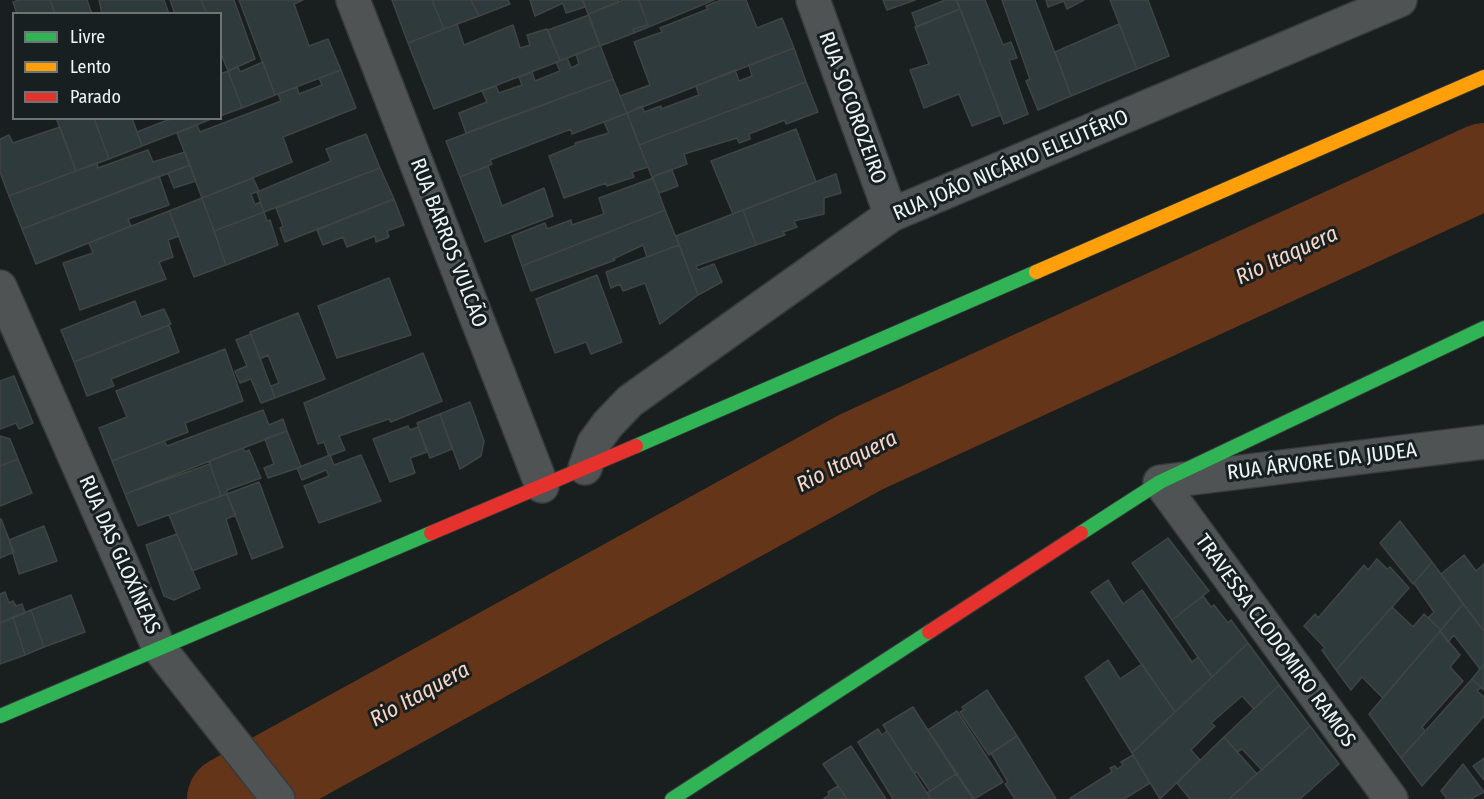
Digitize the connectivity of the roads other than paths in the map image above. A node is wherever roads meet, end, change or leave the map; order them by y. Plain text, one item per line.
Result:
1 (353, 0) edge
2 (813, 0) edge
3 (1400, 0) edge
4 (1484, 77) edge
5 (891, 215) junction
6 (0, 288) edge
7 (1484, 328) edge
8 (1484, 442) edge
9 (585, 468) junction
10 (1160, 482) junction
11 (542, 486) junction
12 (159, 648) junction
13 (0, 716) edge
14 (278, 799) edge
15 (672, 799) edge
16 (1391, 799) edge

1 - 11 street, RUA BARROS VULCÃO
2 - 5 street, RUA SOCOROZEIRO
3 - 5 street, RUA JOÃO NICÁRIO ELEUTÉRIO
4 - 9 street
5 - 9 street, RUA JOÃO NICÁRIO ELEUTÉRIO
6 - 12 street, RUA DAS GLOXÍNEAS
7 - 10 street
8 - 10 street, RUA ÁRVORE DA JUDEA
9 - 11 street
10 - 15 street
10 - 16 street, TRAVESSA CLODOMIRO RAMOS
11 - 12 street
12 - 13 street
12 - 14 street, RUA DAS GLOXÍNEAS

